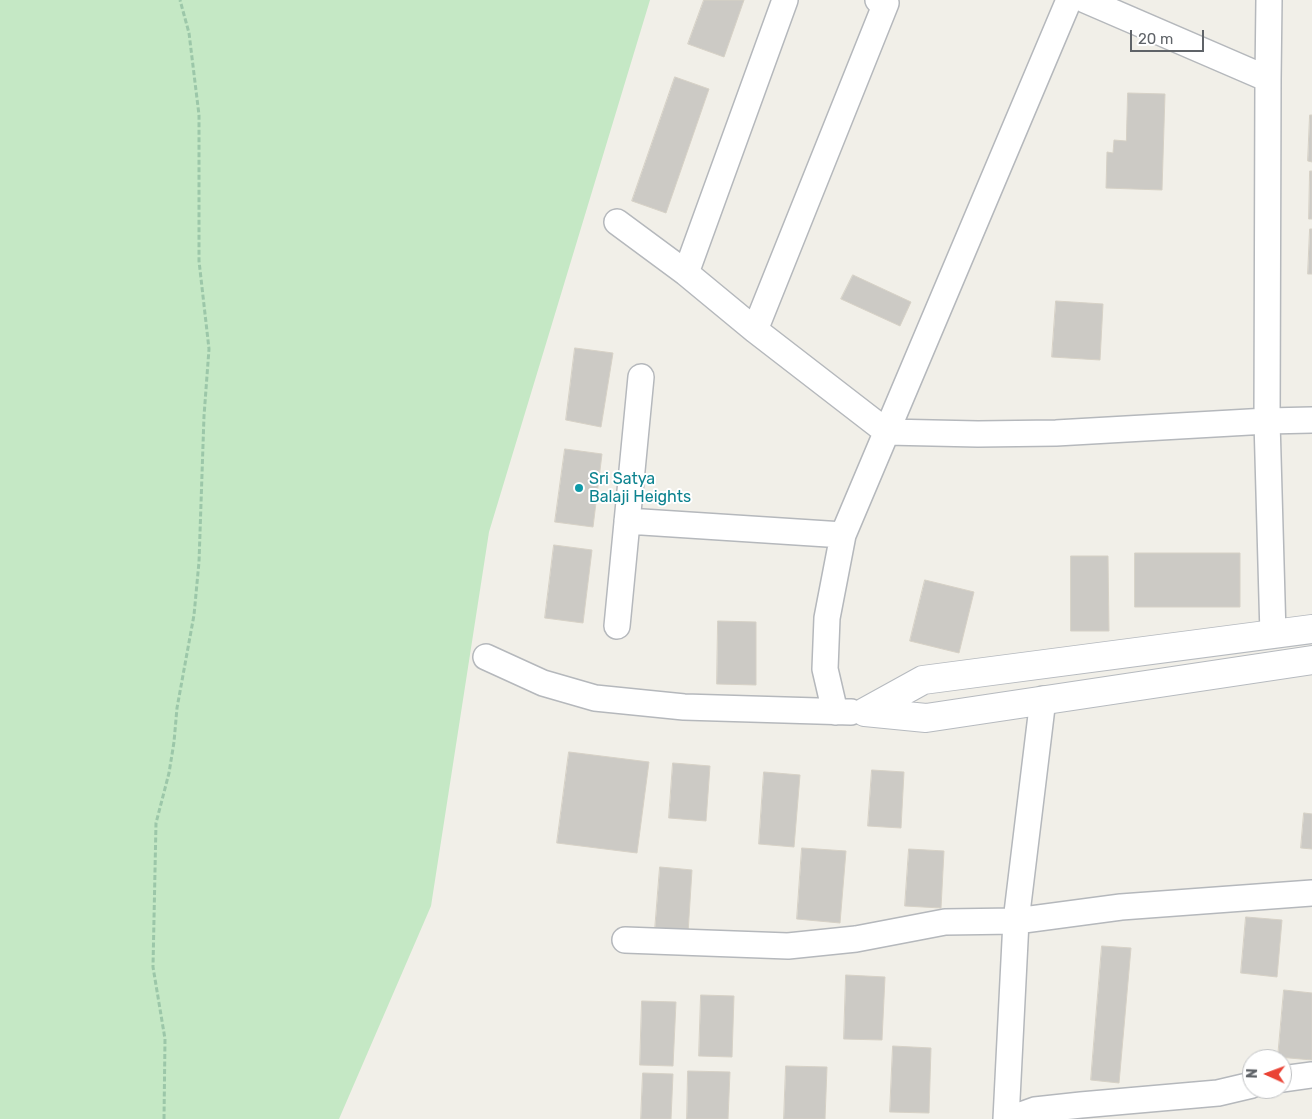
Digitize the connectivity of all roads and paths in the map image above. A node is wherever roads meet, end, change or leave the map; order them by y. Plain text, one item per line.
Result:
1 (180, 0) edge
2 (785, 0) edge
3 (878, 0) edge
4 (1069, 0) edge
5 (1085, 0) edge
6 (1269, 0) edge
7 (1268, 79) junction
8 (617, 222) dead end
9 (686, 273) junction
10 (755, 330) junction
11 (641, 377) dead end
12 (1312, 420) edge
13 (1267, 421) junction
14 (887, 432) junction
15 (627, 521) junction
16 (843, 535) junction
17 (617, 626) dead end
18 (1312, 629) edge
19 (1273, 634) junction
20 (486, 657) dead end
21 (1312, 660) edge
22 (1043, 699) junction
23 (835, 712) junction
24 (865, 712) junction
25 (1312, 893) edge
26 (1016, 921) junction
27 (624, 940) dead end
28 (1312, 1075) edge
29 (1292, 1078) edge
30 (1242, 1087) edge
31 (164, 1119) edge
32 (1008, 1119) edge

1 - 31 path
2 - 9 street
3 - 10 street
4 - 14 street
5 - 7 street
6 - 7 street
7 - 13 street
8 - 9 street
9 - 10 street
10 - 14 street
11 - 15 street
12 - 13 street
13 - 14 street
13 - 19 street
14 - 16 street
15 - 16 street
15 - 17 street
16 - 23 street
18 - 19 street
19 - 24 street
20 - 23 street
21 - 22 street
22 - 24 street
22 - 26 street
23 - 24 street
25 - 26 street
26 - 27 street
26 - 32 street
28 - 29 street
30 - 32 street

